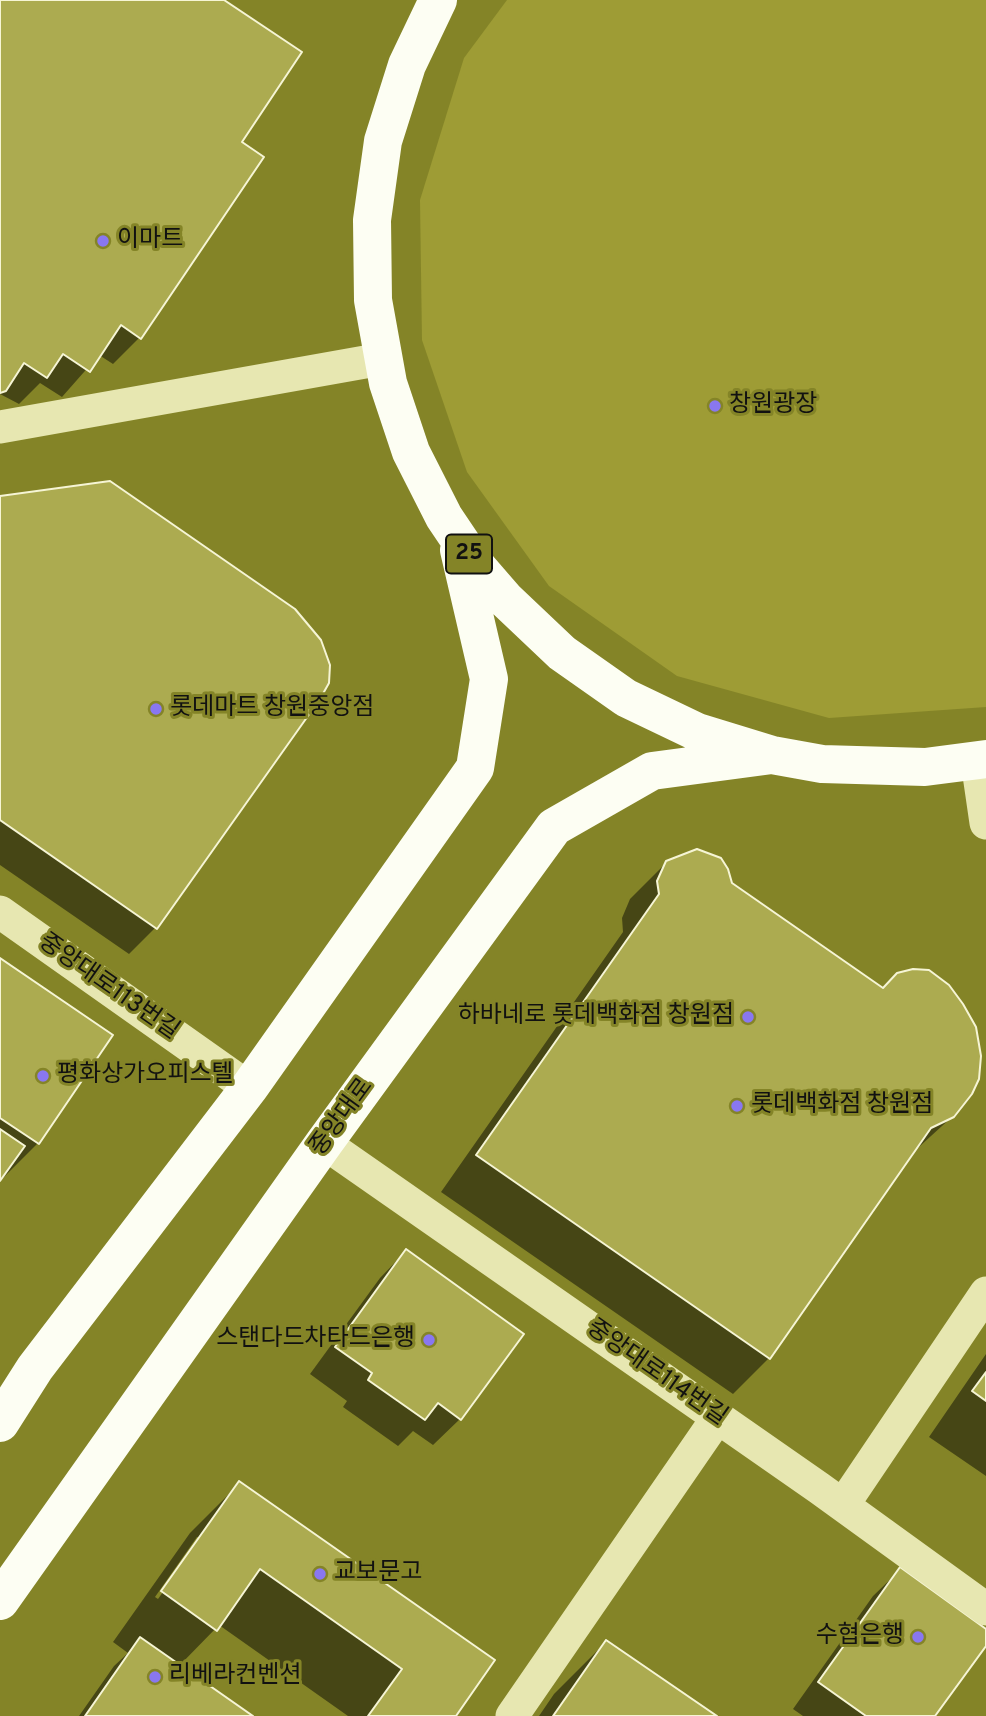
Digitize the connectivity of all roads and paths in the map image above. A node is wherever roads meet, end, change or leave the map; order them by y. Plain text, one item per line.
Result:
1 (409, 0) edge
2 (438, 0) edge
3 (414, 46) junction
4 (382, 359) junction
5 (0, 427) edge
6 (457, 538) junction
7 (772, 755) junction
8 (981, 760) edge
9 (986, 823) edge
10 (0, 912) edge
11 (249, 1088) junction
12 (324, 1143) junction
13 (986, 1293) edge
14 (718, 1417) junction
15 (0, 1423) edge
16 (843, 1505) junction
17 (0, 1601) edge
18 (986, 1609) edge
19 (512, 1716) edge

1 - 3 main road
2 - 3 main road, 25
3 - 4 main road, 25
4 - 5 street
4 - 6 main road, 25
6 - 7 main road, 25
6 - 11 main road
7 - 8 main road, 25
7 - 12 main road, 중앙대로
8 - 9 street
10 - 11 street, 중앙대로113번길
11 - 15 main road
12 - 14 street, 중앙대로114번길
12 - 17 main road, 중앙대로
13 - 16 street
14 - 16 street, 중앙대로114번길
14 - 19 street
16 - 18 street, 중앙대로114번길

